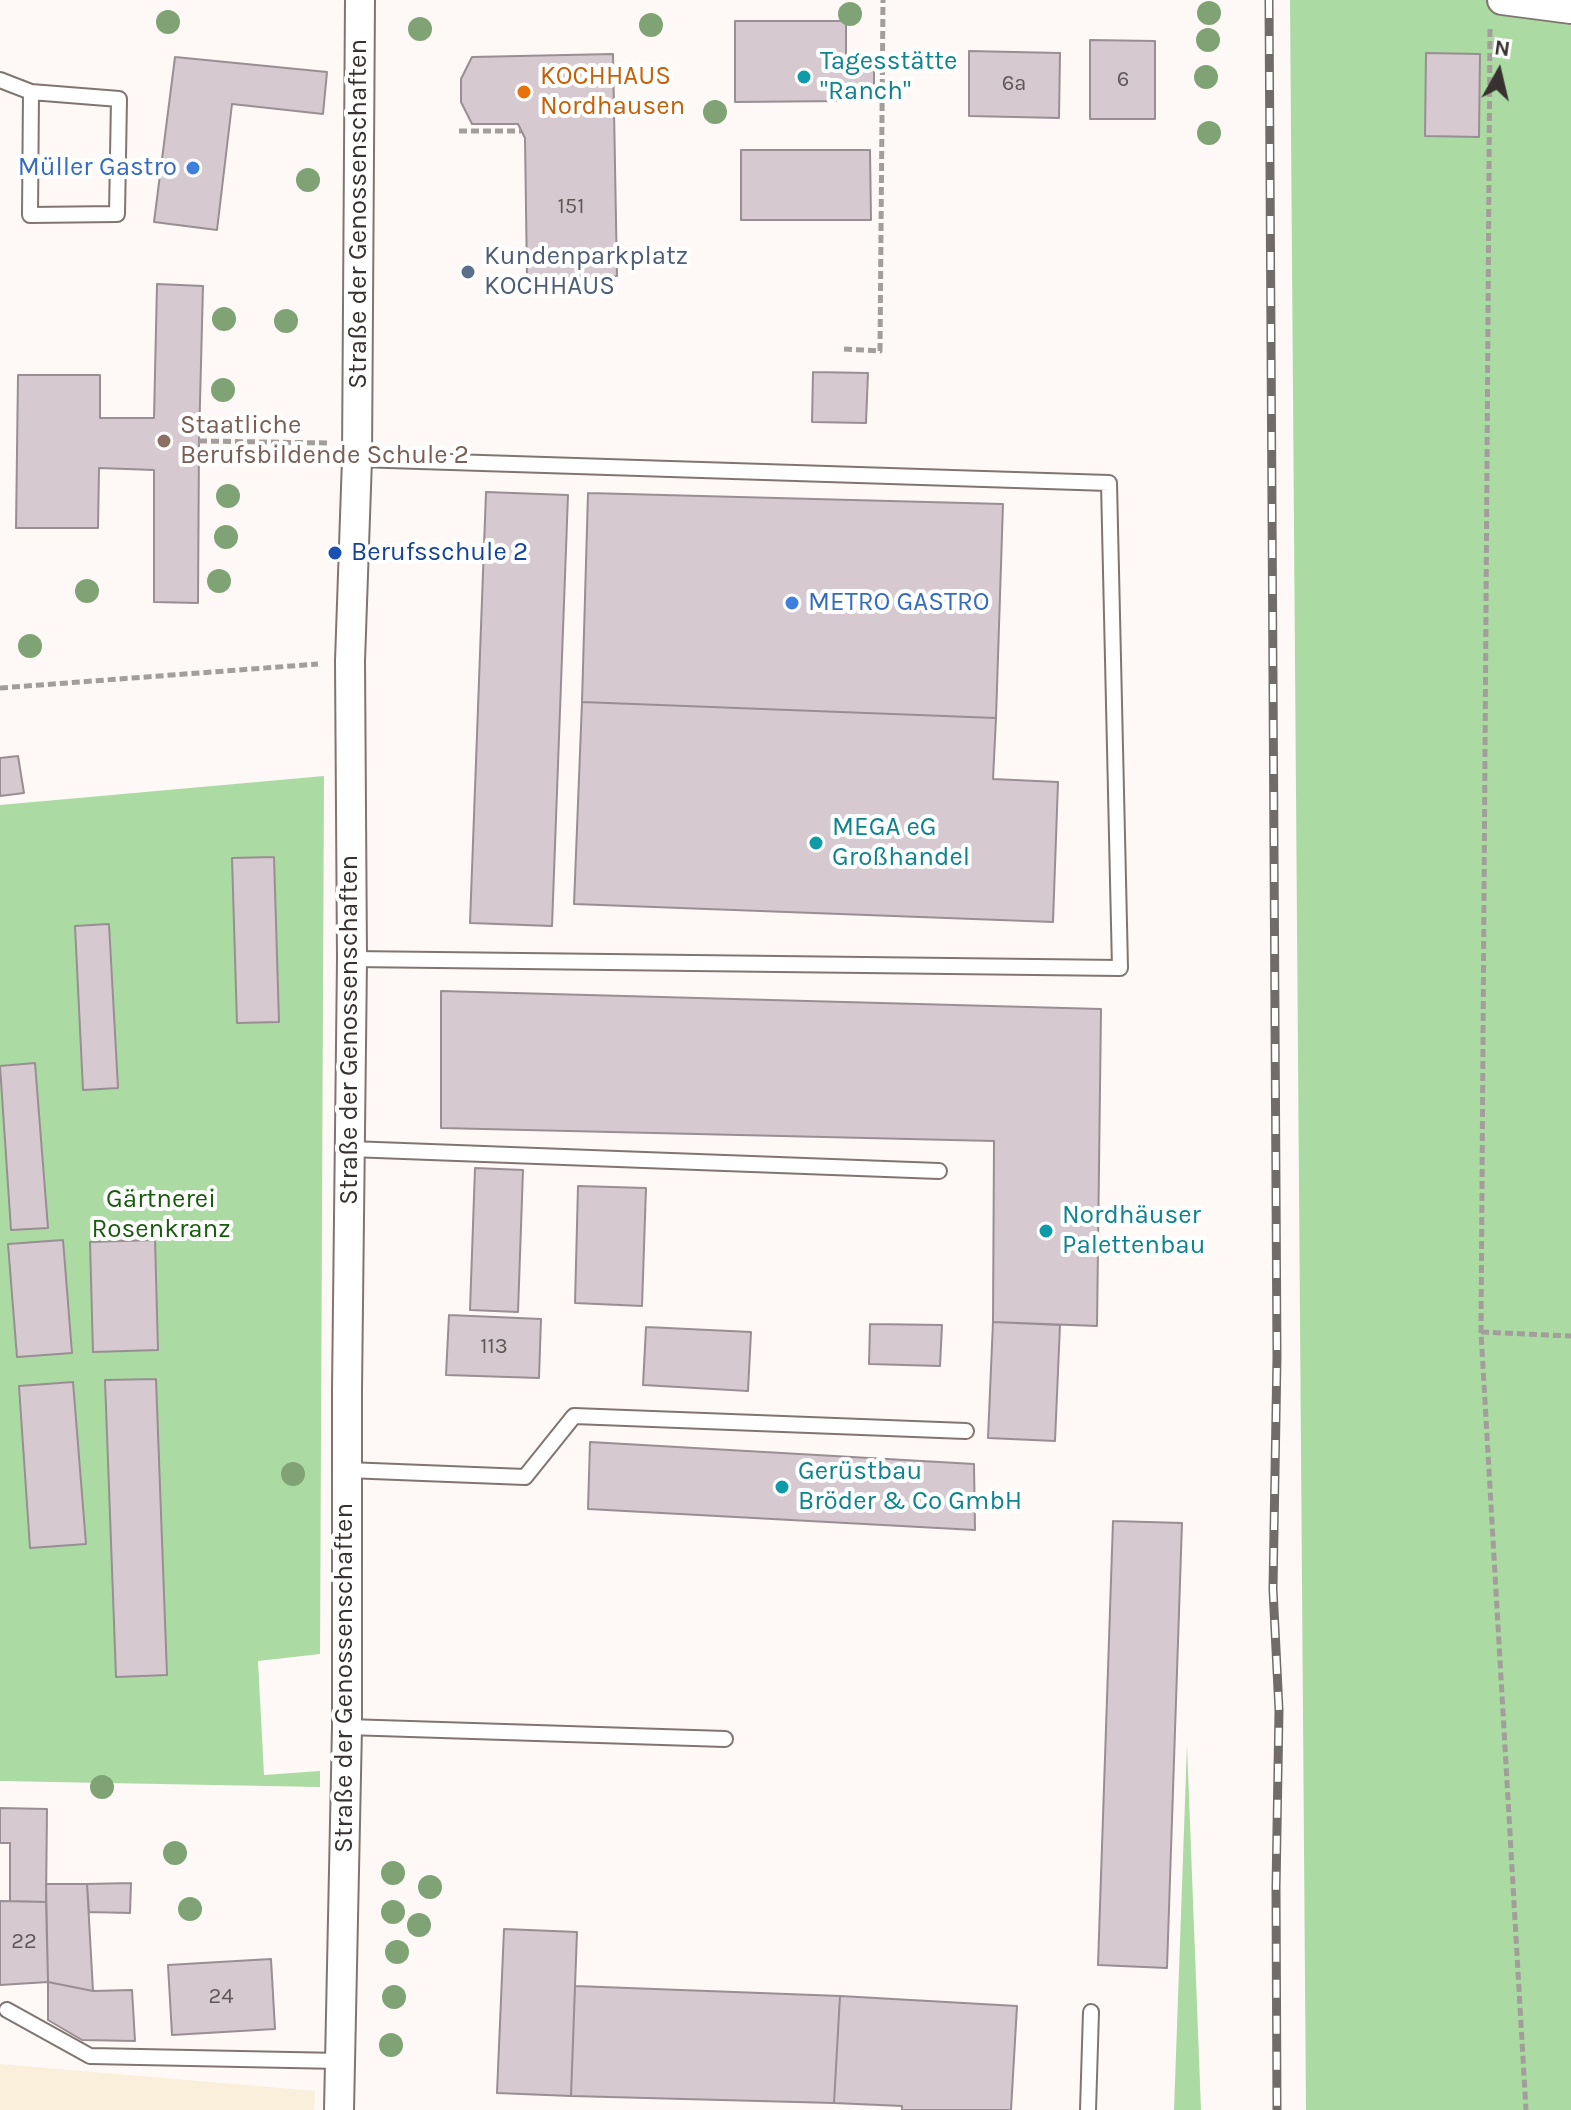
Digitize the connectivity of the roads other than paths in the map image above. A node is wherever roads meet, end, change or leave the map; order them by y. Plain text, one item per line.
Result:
1 (360, 0) edge
2 (1496, 8) edge
3 (1571, 9) edge
4 (0, 80) edge
5 (31, 92) junction
6 (358, 451) junction
7 (352, 959) junction
8 (350, 1149) junction
9 (939, 1171) dead end
10 (966, 1431) dead end
11 (347, 1470) junction
12 (347, 1727) junction
13 (725, 1739) dead end
14 (7, 2010) dead end
15 (1091, 2012) dead end
16 (340, 2061) junction
17 (339, 2110) edge
18 (1088, 2110) edge

1 - 6 street, Straße der Genossenschaften
2 - 3 street
4 - 5 lane
5 - 5 lane
6 - 7 street, Straße der Genossenschaften
6 - 7 lane
7 - 8 street, Straße der Genossenschaften
8 - 9 lane
8 - 11 street, Straße der Genossenschaften
10 - 11 lane
11 - 12 street, Straße der Genossenschaften
12 - 13 lane
12 - 16 street, Straße der Genossenschaften
14 - 16 lane
15 - 18 lane
16 - 17 street, Straße der Genossenschaften

